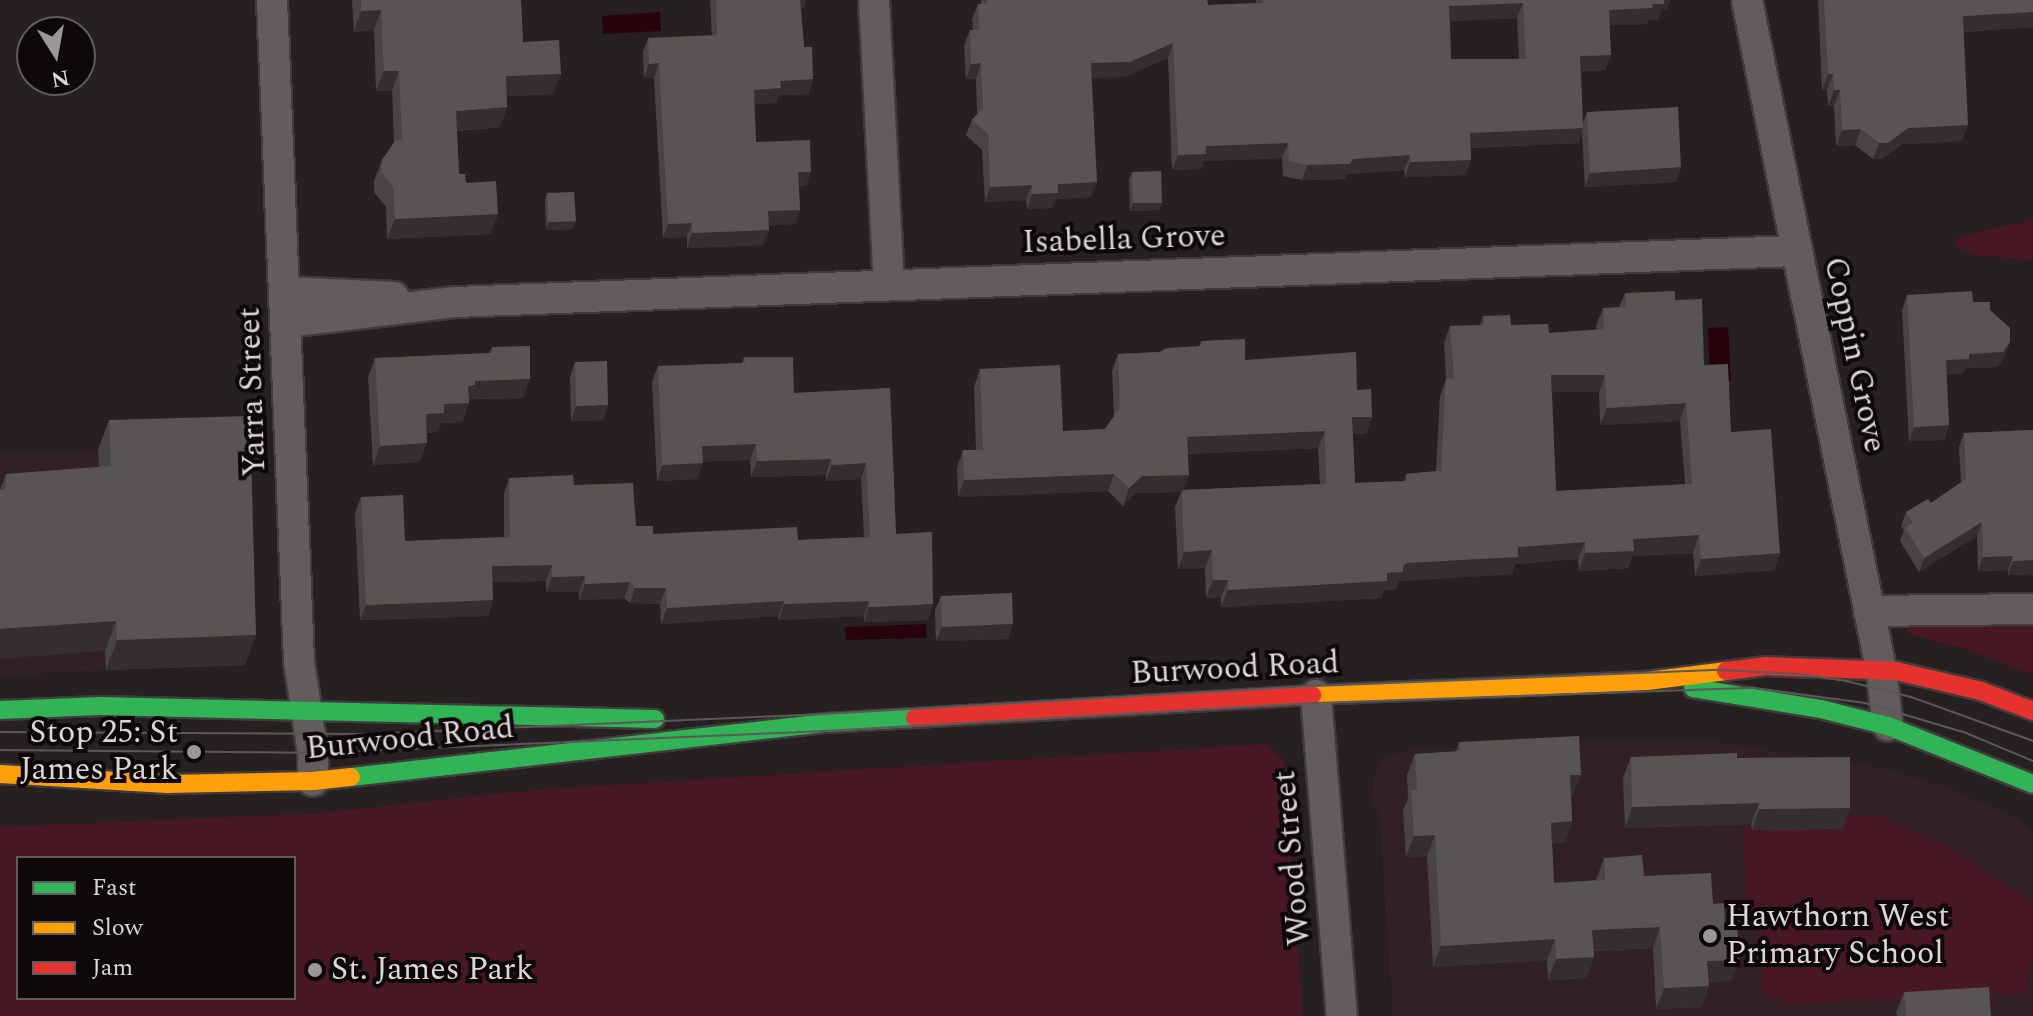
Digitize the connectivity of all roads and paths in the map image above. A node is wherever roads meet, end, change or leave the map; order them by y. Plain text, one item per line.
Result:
1 (272, 0) edge
2 (874, 0) edge
3 (1747, 0) edge
4 (1795, 251) junction
5 (889, 285) junction
6 (286, 292) junction
7 (455, 302) junction
8 (287, 322) junction
9 (2033, 609) edge
10 (1869, 611) junction
11 (1881, 669) junction
12 (1647, 681) junction
13 (1316, 695) junction
14 (0, 710) edge
15 (304, 711) junction
16 (2033, 711) edge
17 (826, 723) junction
18 (1888, 726) junction
19 (0, 774) edge
20 (313, 781) junction
21 (2033, 784) edge
22 (1342, 1016) edge

1 - 6 street, Yarra Street
2 - 5 street
3 - 4 street, Coppin Grove
4 - 5 street, Isabella Grove
4 - 10 street, Coppin Grove
5 - 7 street, Isabella Grove
6 - 7 street, Isabella Grove
6 - 8 street, Yarra Street
7 - 8 street, Isabella Grove
8 - 15 street, Yarra Street
9 - 10 street
10 - 11 street, Coppin Grove
11 - 12 main road, Burwood Road
11 - 16 main road, Burwood Road
11 - 18 street, Coppin Grove
12 - 13 main road, Burwood Road
12 - 18 main road, Burwood Road
13 - 17 main road, Burwood Road
13 - 22 street, Wood Street
14 - 15 main road, Burwood Road
15 - 17 main road, Burwood Road
15 - 20 street, Yarra Street
17 - 20 main road, Burwood Road
18 - 21 main road, Burwood Road
19 - 20 main road, Burwood Road

